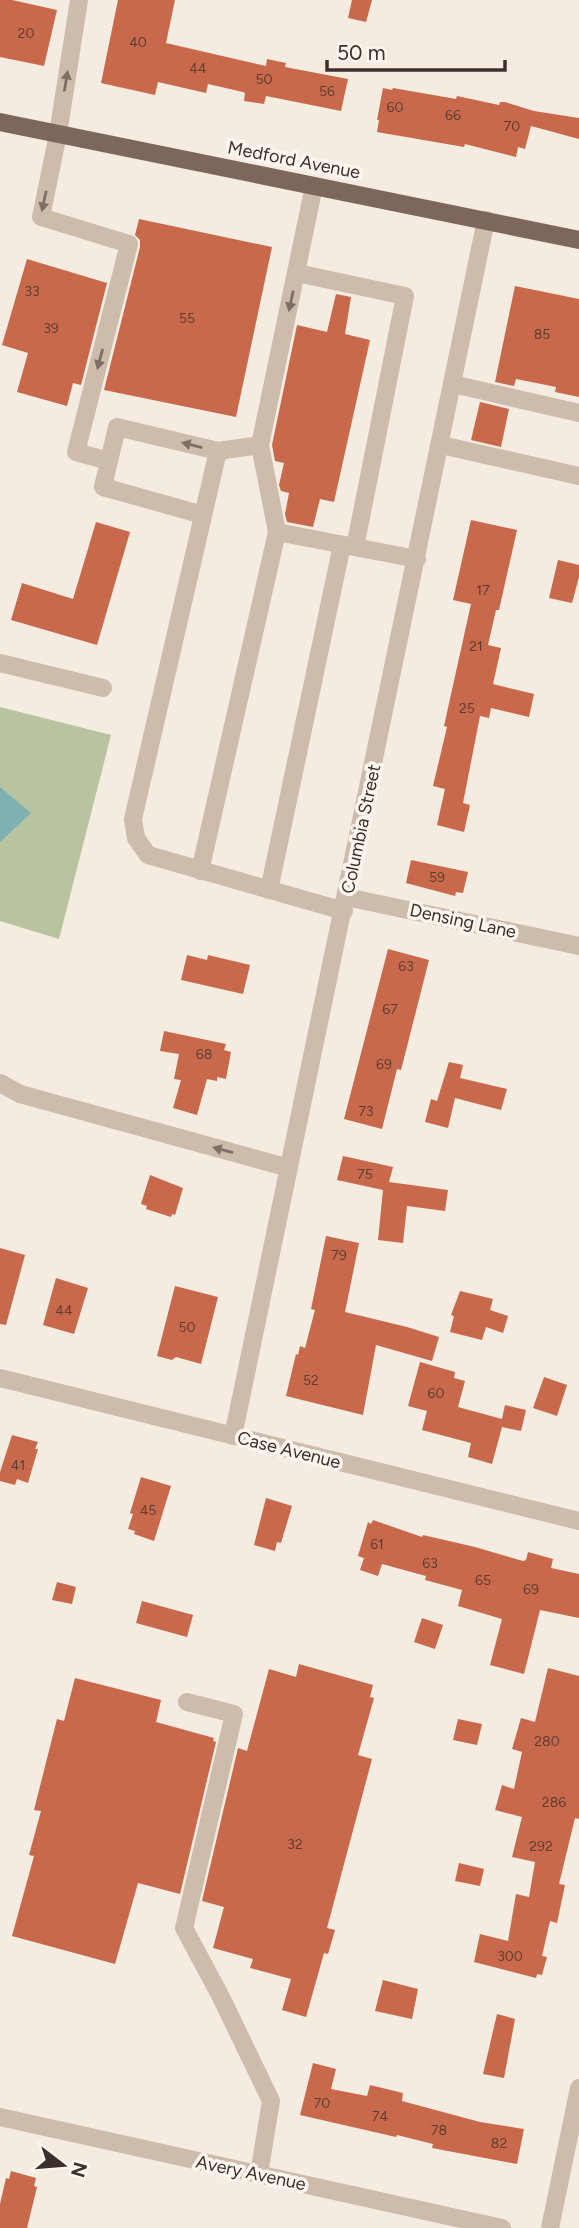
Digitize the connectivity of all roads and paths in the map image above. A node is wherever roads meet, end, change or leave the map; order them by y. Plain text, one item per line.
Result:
1 (79, 0) edge
2 (0, 122) edge
3 (58, 134) junction
4 (314, 186) junction
5 (486, 220) junction
6 (579, 240) edge
7 (297, 273) junction
8 (453, 384) junction
9 (579, 413) edge
10 (260, 445) junction
11 (440, 445) junction
12 (218, 451) junction
13 (109, 461) junction
14 (579, 476) edge
15 (203, 515) junction
16 (277, 532) junction
17 (349, 546) junction
18 (417, 559) junction
19 (0, 663) edge
20 (103, 688) dead end
21 (200, 871) junction
22 (269, 890) junction
23 (345, 904) junction
24 (579, 946) edge
25 (0, 1083) edge
26 (0, 1089) edge
27 (20, 1094) junction
28 (289, 1168) junction
29 (0, 1378) edge
30 (233, 1436) junction
31 (579, 1521) edge
32 (187, 1702) dead end
33 (579, 2088) edge
34 (0, 2117) edge
35 (259, 2174) junction
36 (502, 2228) edge
37 (550, 2228) edge

3 -> 1 street
2 - 3 main road, Medford Avenue
3 - 4 main road, Medford Avenue
3 -> 13 street
4 - 5 main road, Medford Avenue
4 - 7 street
5 - 6 main road, Medford Avenue
5 - 8 street, Columbia Street
7 -> 10 street
7 - 17 street
8 - 9 street
8 - 11 street, Columbia Street
10 - 12 street
10 - 16 street
11 - 14 street
11 - 18 street, Columbia Street
12 -> 13 street
12 - 15 street
13 - 15 street
15 - 21 street, Densing Lane
16 - 17 street
16 - 21 street
17 - 18 street
17 - 22 street
18 - 23 street, Columbia Street
19 - 20 street
21 - 22 street, Densing Lane
22 - 23 street, Densing Lane
23 - 24 street, Densing Lane
23 - 28 street, Columbia Street
25 - 27 street
26 - 27 street
28 -> 27 street
28 - 30 street, Columbia Street
29 - 30 street, Case Avenue
30 - 31 street, Case Avenue
32 - 35 street
33 - 37 street
34 - 35 street, Avery Avenue
35 - 36 street, Avery Avenue

